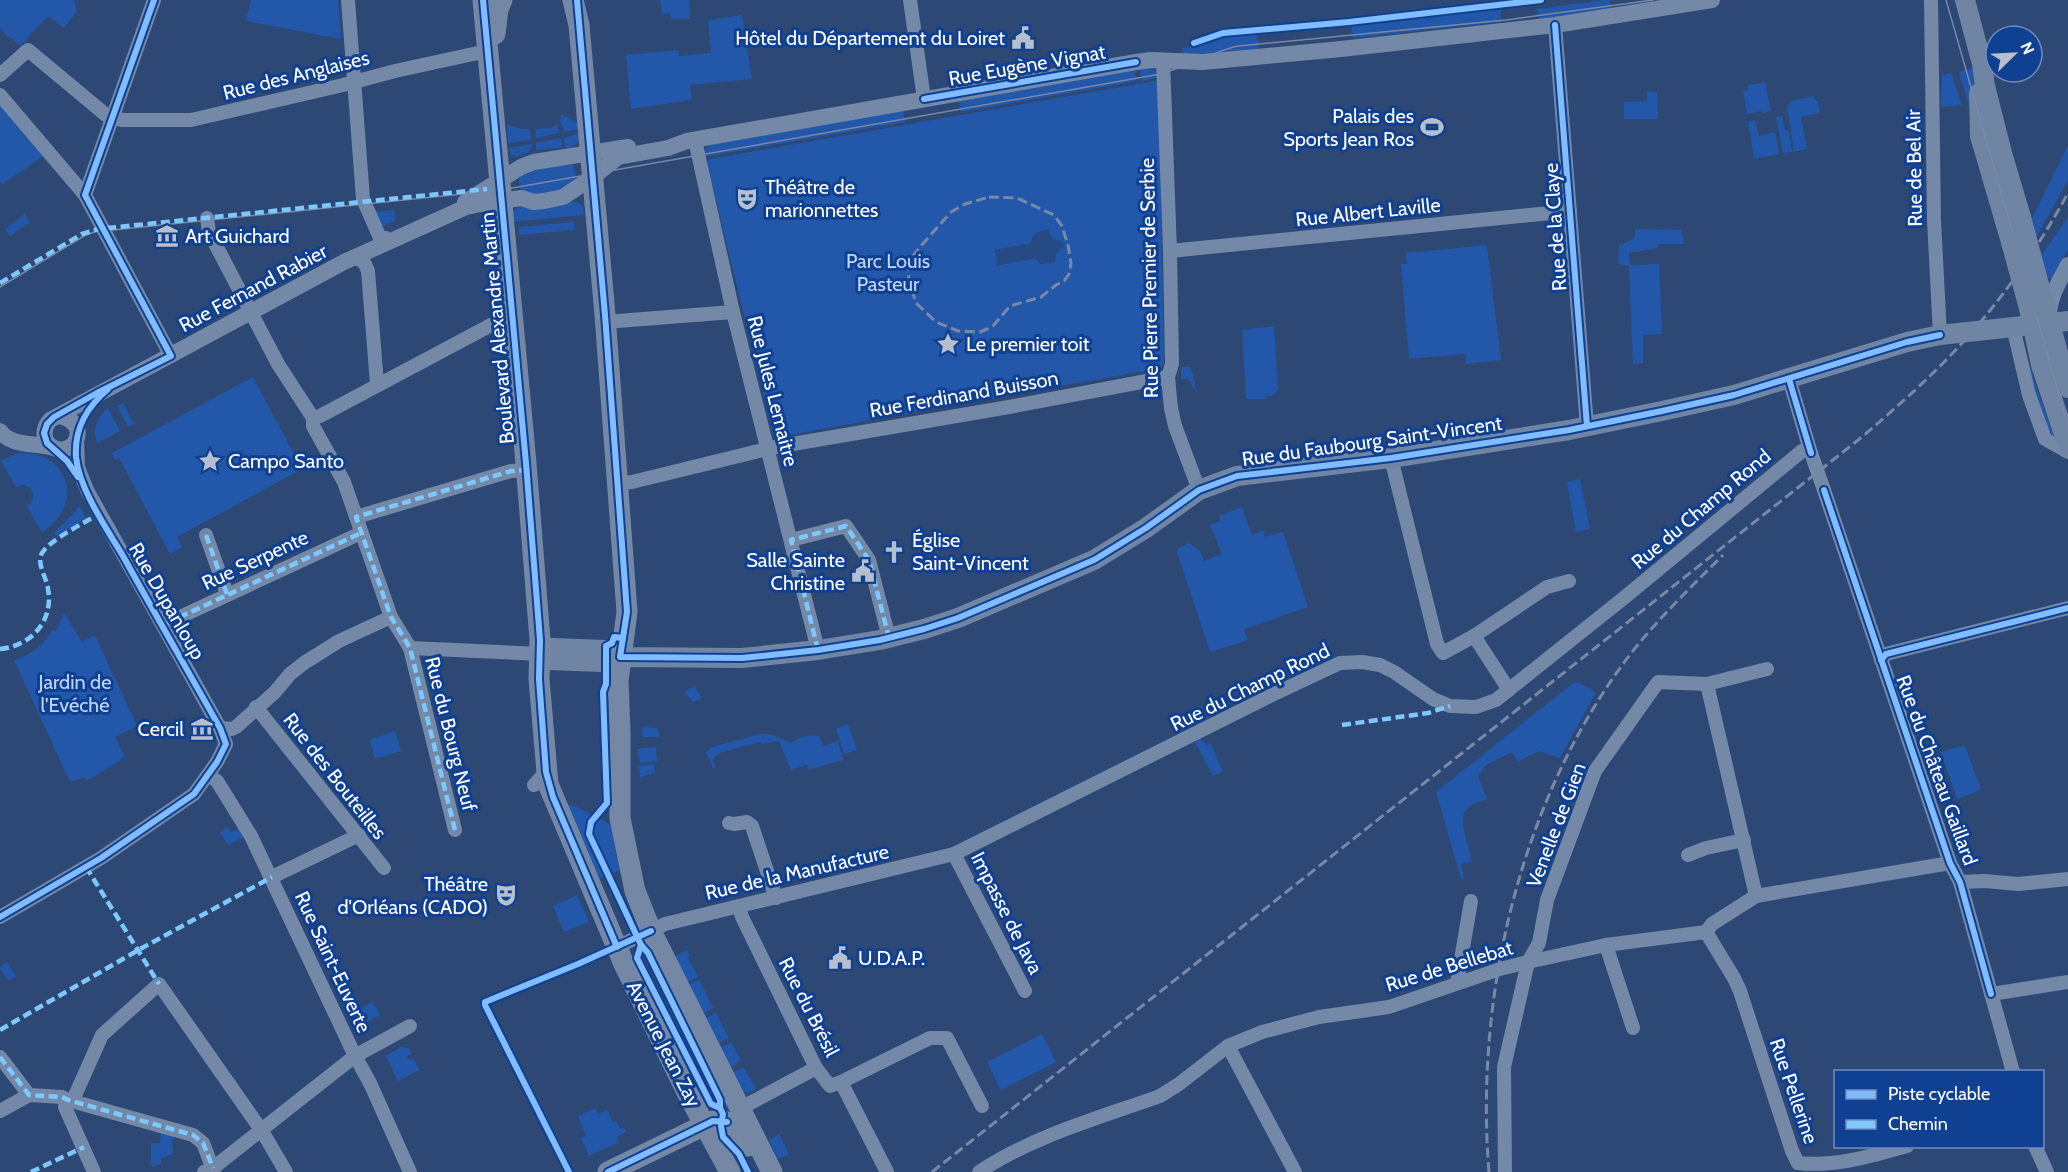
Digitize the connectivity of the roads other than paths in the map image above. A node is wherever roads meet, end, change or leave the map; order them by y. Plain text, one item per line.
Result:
1 (154, 0) edge
2 (348, 0) edge
3 (483, 0) edge
4 (502, 0) edge
5 (575, 0) edge
6 (910, 0) edge
7 (1712, 0) edge
8 (1931, 0) edge
9 (1965, 0) edge
10 (1555, 25) junction
11 (1978, 48) junction
12 (487, 51) junction
13 (916, 51) junction
14 (1163, 60) junction
15 (0, 75) edge
16 (355, 82) junction
17 (493, 89) junction
18 (0, 95) edge
19 (926, 99) junction
20 (113, 117) junction
21 (691, 141) junction
22 (594, 148) junction
23 (593, 177) junction
24 (500, 179) junction
25 (85, 195) junction
26 (509, 206) junction
27 (1570, 211) junction
28 (207, 218) dead end
29 (371, 248) junction
30 (1170, 251) junction
31 (2068, 265) edge
32 (733, 312) junction
33 (252, 313) junction
34 (514, 322) junction
35 (605, 322) junction
36 (2031, 322) edge
37 (1940, 335) junction
38 (171, 356) junction
39 (1168, 377) junction
40 (1789, 380) junction
41 (377, 384) junction
42 (2068, 388) edge
43 (108, 389) junction
44 (53, 420) junction
45 (313, 422) junction
46 (1587, 426) junction
47 (3, 434) edge
48 (77, 435) junction
49 (2068, 446) edge
50 (50, 447) junction
51 (767, 449) junction
52 (1810, 450) junction
53 (2068, 452) edge
54 (1391, 458) junction
55 (526, 470) junction
56 (618, 483) junction
57 (1199, 490) junction
58 (356, 517) junction
59 (361, 533) junction
60 (206, 535) dead end
61 (791, 540) junction
62 (1569, 581) dead end
63 (227, 594) junction
64 (2068, 608) edge
65 (391, 616) junction
66 (167, 623) dead end
67 (1474, 636) junction
68 (889, 638) junction
69 (411, 648) junction
70 (819, 650) junction
71 (540, 654) junction
72 (620, 657) junction
73 (1881, 660) junction
74 (1767, 669) dead end
75 (1707, 684) junction
76 (1509, 690) junction
77 (256, 707) junction
78 (220, 728) junction
79 (208, 775) junction
80 (540, 779) joint
81 (729, 823) dead end
82 (455, 830) dead end
83 (359, 835) junction
84 (1744, 840) junction
85 (954, 854) junction
86 (1688, 855) dead end
87 (1950, 863) junction
88 (384, 868) dead end
89 (272, 877) junction
90 (2068, 879) edge
91 (1960, 882) junction
92 (1756, 896) junction
93 (776, 898) junction
94 (1471, 901) dead end
95 (739, 906) junction
96 (0, 917) edge
97 (652, 925) junction
98 (1706, 932) junction
99 (1606, 945) junction
100 (617, 947) junction
101 (1528, 962) junction
102 (2068, 982) edge
103 (1456, 983) junction
104 (1025, 991) dead end
105 (1991, 994) junction
106 (410, 1026) dead end
107 (1633, 1028) dead end
108 (1228, 1046) junction
109 (355, 1056) junction
110 (0, 1057) edge
111 (816, 1068) junction
112 (2013, 1070) edge
113 (841, 1082) junction
114 (29, 1095) junction
115 (71, 1100) junction
116 (982, 1106) dead end
117 (741, 1108) junction
118 (0, 1111) edge
119 (704, 1125) junction
120 (262, 1131) junction
121 (749, 1137) junction
122 (1900, 1148) edge
123 (2036, 1148) edge
124 (1797, 1168) edge
125 (210, 1171) edge
126 (94, 1172) edge
127 (286, 1172) edge
128 (410, 1172) edge
129 (608, 1172) edge
130 (730, 1172) edge
131 (762, 1172) edge
132 (772, 1172) edge
133 (887, 1172) edge
134 (979, 1172) edge
135 (1295, 1172) edge
136 (1505, 1172) edge
137 (2047, 1172) edge

1 - 20 street
2 - 16 street
3 - 12 main road, Boulevard Alexandre Martin
4 - 17 main road, Boulevard Alexandre Martin
5 - 22 main road
6 - 13 street
7 - 10 street, Rue Eugène Vignat
8 - 37 street, Rue de Bel Air
9 - 11 main road
10 - 14 street, Rue Eugène Vignat
10 - 27 street, Rue de la Claye
11 - 36 main road, bridge
11 - 36 main road, bridge
12 - 16 street, Rue des Anglaises
12 - 17 main road, Boulevard Alexandre Martin
13 - 19 street
13 - 19 street
14 - 19 street, Rue Eugène Vignat
14 - 30 street, Rue Pierre Premier de Serbie
15 - 20 street
16 - 20 street, Rue des Anglaises
16 - 29 street
17 - 24 main road, Boulevard Alexandre Martin
18 - 25 street
19 - 21 street, Rue Eugène Vignat
20 - 25 street
21 - 22 street, Rue Eugène Vignat
21 - 23 street, Rue Eugène Vignat
21 - 32 street, Rue Jules Lemaitre
22 - 23 main road
22 - 24 street, Rue Eugène Vignat
23 - 26 street, Rue Eugène Vignat
23 - 35 main road
24 - 26 main road, Boulevard Alexandre Martin
24 - 29 street, Rue Fernand Rabier
25 - 38 street
26 - 29 street
26 - 29 street
26 - 34 main road, Boulevard Alexandre Martin
27 - 30 street, Rue Albert Laville
27 - 46 street, Rue de la Claye
28 - 33 street, Rue du Bourg Neuf
29 - 33 street, Rue Fernand Rabier
29 - 41 street
30 - 39 street, Rue Pierre Premier de Serbie
31 - 36 street
32 - 35 street
32 - 51 street, Rue Jules Lemaitre
33 - 38 street, Rue Fernand Rabier
33 - 45 street, Rue du Bourg Neuf
34 - 41 street
34 - 55 main road, Boulevard Alexandre Martin
35 - 56 main road
36 - 37 main road, Rue du Faubourg Saint-Vincent, bridge
36 - 42 main road
36 - 49 main road
36 - 53 street
37 - 40 main road, Rue du Faubourg Saint-Vincent
38 - 43 street, Rue Fernand Rabier
39 - 51 street, Rue Ferdinand Buisson
39 - 57 street, Rue Pierre Premier de Serbie
40 - 46 main road, Rue du Faubourg Saint-Vincent
40 - 52 street, Rue du Château Gaillard
41 - 45 street
43 - 44 street, Rue Fernand Rabier
43 - 48 street, Rue Fernand Rabier
44 - 47 street, Rue Fernand Rabier
44 - 48 street
44 - 50 street
45 - 58 street, Rue du Bourg Neuf
46 - 54 main road, Rue du Faubourg Saint-Vincent
47 - 50 street
48 - 50 street
48 - 78 street, Rue Dupanloup
51 - 56 street, Rue Ferdinand Buisson
51 - 61 street, Rue Jules Lemaitre
52 - 73 street, Rue du Château Gaillard, bridge
52 - 76 street, Rue du Champ Rond
54 - 57 main road, Rue du Faubourg Saint-Vincent
54 - 67 street
55 - 58 street
55 - 71 main road, Boulevard Alexandre Martin
56 - 72 main road
57 - 68 main road, Rue du Faubourg Saint-Vincent
58 - 59 street, Rue du Bourg Neuf
59 - 63 street, Rue Serpente
59 - 65 street, Rue du Bourg Neuf
60 - 63 street
61 - 68 street
61 - 70 street, Rue Jules Lemaitre
62 - 67 street
63 - 66 street, Rue Serpente
64 - 73 street
65 - 69 street, Rue du Bourg Neuf
65 - 77 street
67 - 76 street
68 - 70 main road, Rue du Faubourg Saint-Vincent
69 - 71 street
69 - 82 street, Rue du Bourg Neuf
70 - 72 main road, Rue du Faubourg Saint-Vincent
71 - 72 main road, Rue du Faubourg Saint-Vincent
71 - 80 main road, Boulevard Alexandre Martin
72 - 97 main road, Avenue Jean Zay
73 - 87 street, Rue du Château Gaillard
74 - 75 street, Venelle de Gien
75 - 84 street
75 - 101 street, Venelle de Gien
76 - 85 street, Rue du Champ Rond
77 - 78 street
77 - 83 street, Rue des Bouteilles
78 - 79 street
79 - 89 street, Rue Saint-Euverte
79 - 96 street
80 - 100 main road, Avenue Jean Zay
81 - 93 street
83 - 88 street, Rue des Bouteilles
83 - 89 street
84 - 86 street
84 - 92 street
85 - 93 street, Rue de la Manufacture
85 - 104 street, Impasse de Java
87 - 91 street, Rue du Château Gaillard
87 - 92 street
89 - 109 street, Rue Saint-Euverte
90 - 91 street
91 - 105 street, Rue du Château Gaillard
92 - 98 street
93 - 95 street, Rue de la Manufacture
94 - 103 street
95 - 97 street, Rue de la Manufacture
95 - 111 street, Rue du Brésil
97 - 100 street, Rue de la Manufacture
97 - 117 main road, Avenue Jean Zay
98 - 99 street, Rue de Bellebat
98 - 124 street, Rue Pellerine
99 - 101 street, Rue de Bellebat
99 - 107 street
100 - 119 main road, Avenue Jean Zay
101 - 103 street, Rue de Bellebat
101 - 136 street
102 - 105 street
103 - 108 street, Rue de Bellebat
105 - 112 street, Rue du Château Gaillard
106 - 109 street
108 - 134 street, Rue de Bellebat
108 - 135 street
109 - 120 street
109 - 128 street, Rue Saint-Euverte
110 - 114 street
111 - 113 street, Rue du Brésil
111 - 117 street
113 - 116 street
113 - 133 street, Rue du Brésil
114 - 115 street
114 - 118 street
115 - 120 street
115 - 125 street
115 - 126 street
117 - 121 main road, Avenue Jean Zay
119 - 121 main road
119 - 129 main road
119 - 130 main road, Avenue Jean Zay
120 - 125 street
120 - 127 street
121 - 131 main road
121 - 132 main road
122 - 124 street, Rue Pellerine
123 - 137 street

